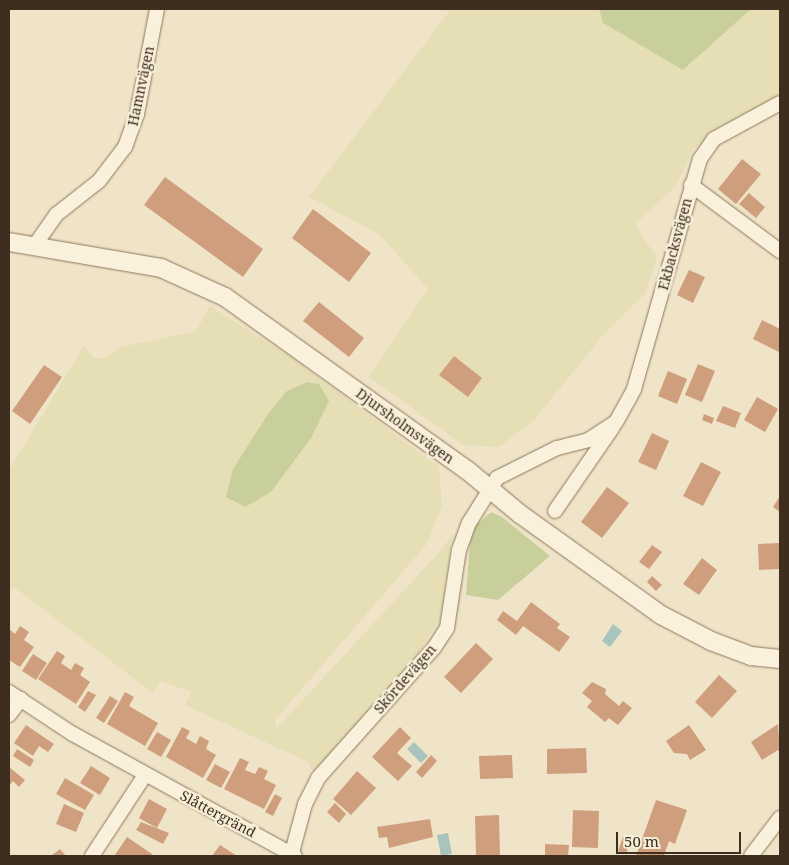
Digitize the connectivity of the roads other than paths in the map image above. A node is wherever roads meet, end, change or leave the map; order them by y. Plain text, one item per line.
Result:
1 (156, 9) edge
2 (780, 103) edge
3 (691, 185) junction
4 (9, 242) edge
5 (35, 245) junction
6 (780, 251) edge
7 (616, 422) junction
8 (489, 488) junction
9 (555, 512) dead end
10 (780, 659) edge
11 (15, 696) edge
12 (9, 715) edge
13 (145, 774) junction
14 (780, 818) edge
15 (293, 855) edge
16 (92, 856) edge
17 (751, 856) edge

1 - 5 street, Hamnvägen
2 - 3 street, Ekbacksvägen
3 - 6 street
3 - 7 street, Ekbacksvägen
4 - 5 street, Djursholmsvägen
5 - 8 street, Djursholmsvägen
7 - 8 street, Ekbacksvägen
7 - 9 street, Ekbacksvägen
8 - 10 street, Djursholmsvägen
8 - 15 street, Skördevägen
11 - 12 street, Slåttergränd
11 - 13 street, Slåttergränd
13 - 15 street, Slåttergränd
13 - 16 street
14 - 17 street

